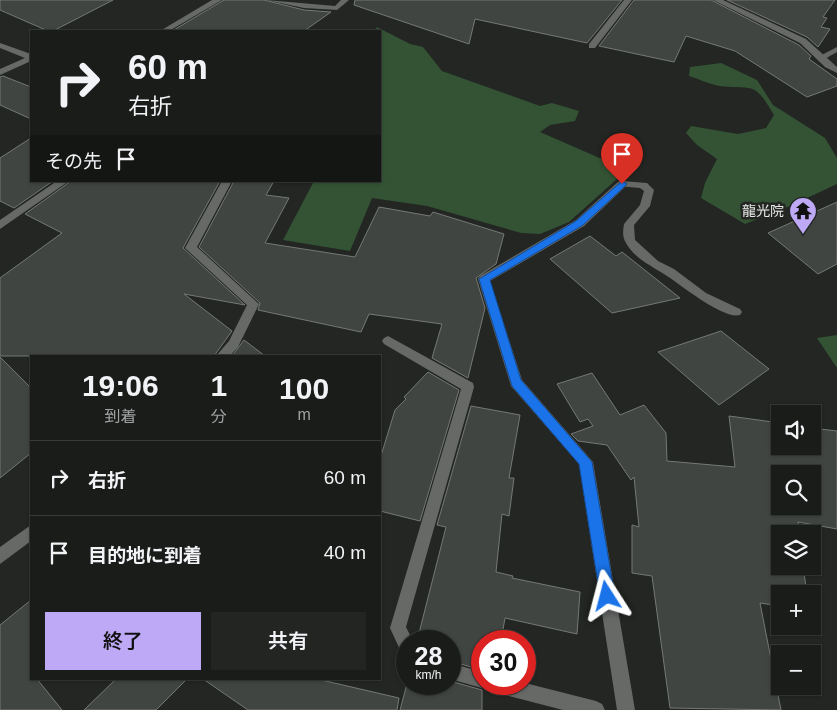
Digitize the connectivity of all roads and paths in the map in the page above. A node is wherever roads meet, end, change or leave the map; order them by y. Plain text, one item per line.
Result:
1 (218, 0) edge
2 (270, 0) edge
3 (345, 0) edge
4 (628, 0) edge
5 (717, 0) edge
6 (166, 30) edge
7 (0, 45) edge
8 (592, 46) dead end
9 (837, 49) edge
10 (30, 58) edge
11 (30, 58) edge
12 (820, 58) junction
13 (837, 58) edge
14 (837, 70) edge
15 (0, 72) edge
16 (63, 182) edge
17 (226, 182) edge
18 (0, 225) edge
19 (736, 312) dead end
20 (388, 341) dead end
21 (223, 355) edge
22 (30, 533) edge
23 (0, 557) edge
24 (399, 630) edge
25 (536, 694) edge
26 (596, 710) edge
27 (626, 710) edge

1 - 6 street
2 - 3 street
4 - 8 street
5 - 12 street
7 - 10 street
9 - 12 street
11 - 15 street
12 - 13 street
12 - 14 street
16 - 18 street
17 - 21 street
19 - 27 street
20 - 24 street
22 - 23 street
25 - 26 street

